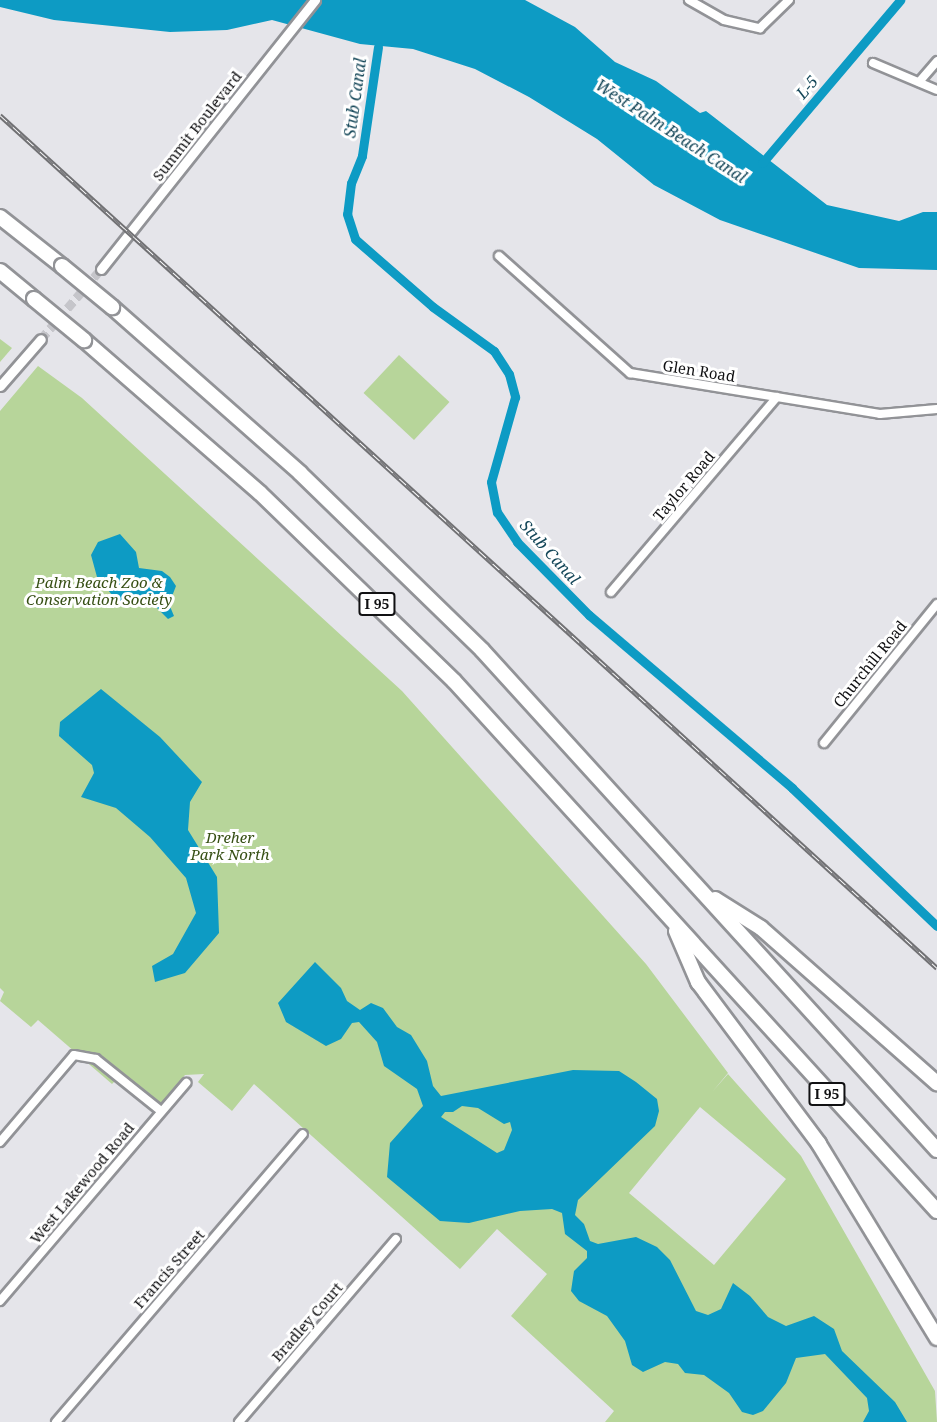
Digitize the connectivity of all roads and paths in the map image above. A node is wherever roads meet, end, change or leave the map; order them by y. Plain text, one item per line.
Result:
1 (315, 0) edge
2 (689, 0) edge
3 (789, 0) edge
4 (937, 61) edge
5 (873, 63) dead end
6 (919, 82) junction
7 (937, 90) edge
8 (0, 217) edge
9 (498, 256) dead end
10 (101, 269) tunnel mouth
11 (0, 271) edge
12 (41, 339) tunnel mouth
13 (0, 386) edge
14 (777, 397) junction
15 (937, 409) edge
16 (611, 592) dead end
17 (937, 604) edge
18 (824, 743) dead end
19 (702, 892) junction
20 (672, 921) junction
21 (186, 1083) dead end
22 (937, 1083) edge
23 (161, 1111) junction
24 (303, 1134) dead end
25 (0, 1142) edge
26 (937, 1150) edge
27 (937, 1211) edge
28 (396, 1239) dead end
29 (0, 1301) edge
30 (937, 1338) edge
31 (56, 1422) edge
32 (239, 1422) edge

1 - 10 street, Summit Boulevard
2 - 3 street
4 - 6 street
5 - 6 street
6 - 7 street
8 - 19 highway, I 95, bridge
9 - 14 street, Glen Road
11 - 20 highway, I 95, bridge
12 - 13 street
14 - 15 street, Glen Road
14 - 16 street, Taylor Road
17 - 18 street, Churchill Road
19 - 22 highway
19 - 26 highway, I 95
20 - 27 highway, I 95
20 - 30 highway
21 - 23 street, West Lakewood Road
23 - 25 street
23 - 29 street, West Lakewood Road
24 - 31 street, Francis Street
28 - 32 street, Bradley Court

